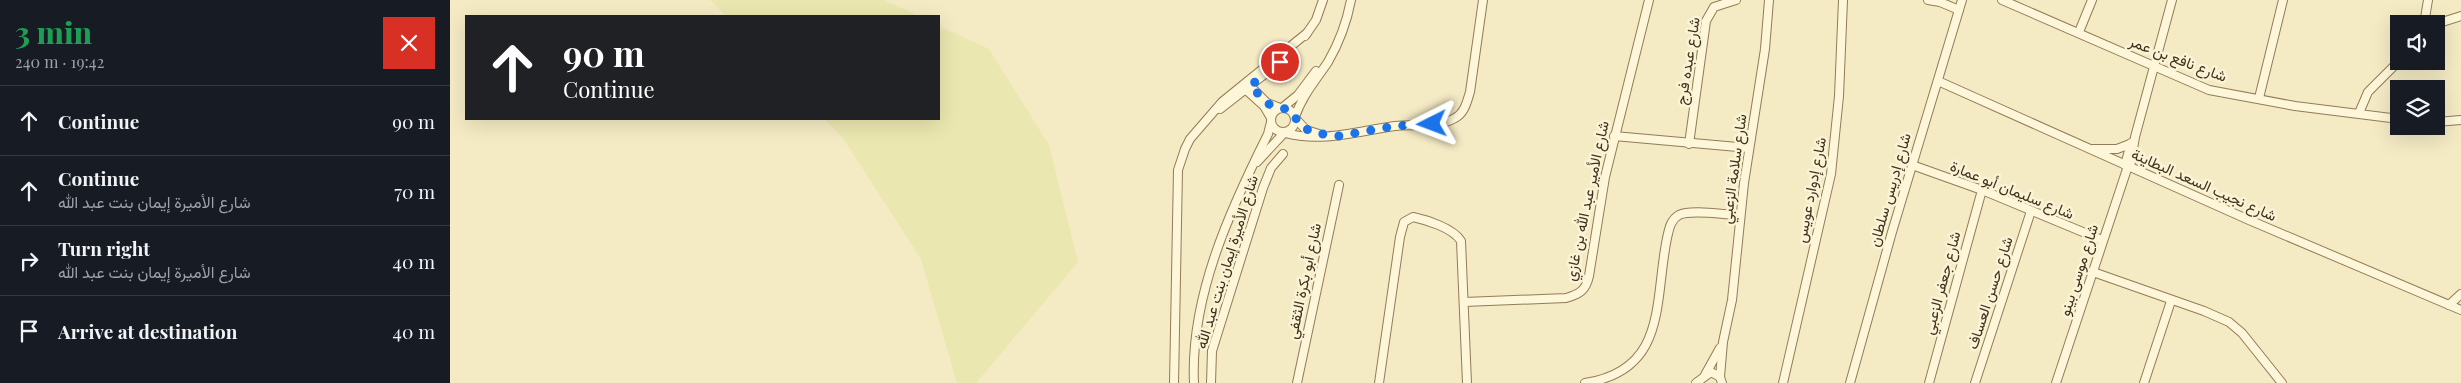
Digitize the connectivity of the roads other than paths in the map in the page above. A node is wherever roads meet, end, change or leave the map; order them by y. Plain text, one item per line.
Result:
1 (1324, 0) edge
2 (1483, 0) edge
3 (1649, 0) edge
4 (1736, 0) edge
5 (1769, 0) edge
6 (1843, 0) edge
7 (1928, 0) edge
8 (1968, 0) edge
9 (2002, 0) edge
10 (2092, 0) edge
11 (2172, 0) edge
12 (2283, 0) edge
13 (2428, 0) edge
14 (1351, 2) edge
15 (2012, 3) edge
16 (1961, 5) edge
17 (2426, 15) edge
18 (2461, 16) edge
19 (2445, 21) edge
20 (2078, 32) junction
21 (2153, 66) junction
22 (2390, 70) edge
23 (1938, 81) junction
24 (1246, 86) junction
25 (2259, 98) junction
26 (1281, 108) junction
27 (2359, 113) junction
28 (1296, 118) junction
29 (2390, 118) edge
30 (1271, 120) junction
31 (2461, 120) edge
32 (2445, 121) edge
33 (1284, 133) junction
34 (1339, 136) junction
35 (1614, 136) junction
36 (2135, 136) junction
37 (1688, 144) junction
38 (2130, 144) junction
39 (1749, 148) junction
40 (2086, 149) junction
41 (1283, 154) dead end
42 (1254, 165) junction
43 (1912, 165) junction
44 (2128, 166) junction
45 (1339, 185) dead end
46 (1982, 190) junction
47 (2031, 211) junction
48 (1740, 215) junction
49 (2102, 240) junction
50 (2094, 272) junction
51 (2461, 294) edge
52 (2171, 300) junction
53 (1464, 302) junction
54 (2449, 305) junction
55 (2461, 310) edge
56 (1723, 342) junction
57 (1705, 375) junction
58 (2275, 379) edge
59 (1723, 380) edge
60 (1174, 383) edge
61 (1194, 383) edge
62 (1211, 383) edge
63 (1297, 383) edge
64 (1380, 383) edge
65 (1467, 383) edge
66 (1585, 383) edge
67 (1696, 383) edge
68 (1783, 383) edge
69 (1850, 383) edge
70 (1929, 383) edge
71 (1975, 383) edge
72 (2056, 383) edge
73 (2144, 383) edge
74 (2282, 383) edge

1 - 24 street
2 - 34 street
3 - 35 street, شارع الأمير عبد الله بن غازي
4 - 37 street, شارع عبده فرج
5 - 39 street, شارع سلامة الزعبي
6 - 68 street, شارع إدوارد عويس
7 - 16 street
8 - 16 street
9 - 15 street, شارع نافع بن عمر
10 - 20 street
11 - 21 street
12 - 25 street
13 - 17 street
14 - 26 street
14 - 28 street
15 - 20 street, شارع نافع بن عمر
16 - 23 street, شارع إدريس سلطان
18 - 19 street
20 - 21 street, شارع نافع بن عمر
21 - 25 street, شارع نافع بن عمر
21 - 36 street
22 - 27 street
23 - 40 street, شارع نجيب السعد البطاينة
23 - 43 street, شارع إدريس سلطان
24 - 26 street
24 - 30 street
24 - 60 street
25 - 27 street, شارع نافع بن عمر
26 - 28 street
26 - 30 street
27 - 29 street, شارع نافع بن عمر
28 - 33 street
28 - 34 street
30 - 33 street
30 - 42 street, شارع الأميرة إيمان بنت عبد الله
31 - 32 street
33 - 34 street
33 - 42 street, شارع الأميرة إيمان بنت عبد الله
35 - 37 street
35 - 53 street, شارع الأمير عبد الله بن غازي
36 - 38 street
36 - 44 street
37 - 39 street
38 - 40 street
38 - 44 street
39 - 48 street, شارع سلامة الزعبي
40 - 44 street, شارع نجيب السعد البطاينة
41 - 62 street, شارع الأميرة إيمان بنت عبد الله
42 - 61 street, شارع الأميرة إيمان بنت عبد الله
43 - 46 street, شارع سليمان أبو عمارة
43 - 69 street, شارع إدريس سلطان
44 - 49 street, شارع موسى بينو
44 - 54 street, شارع نجيب السعد البطاينة
45 - 63 street, شارع أبو بكرة الثقفي
46 - 47 street, شارع سليمان أبو عمارة
46 - 70 street, شارع جعفر الزعبي
47 - 49 street, شارع سليمان أبو عمارة
47 - 71 street, شارع حسن العساف
48 - 56 street, شارع سلامة الزعبي
48 - 66 street
49 - 50 street, شارع موسى بينو
50 - 52 street
50 - 72 street, شارع موسى بينو
51 - 54 street
52 - 58 street
52 - 73 street
53 - 64 street
53 - 65 street
54 - 55 street, شارع نجيب السعد البطاينة
56 - 57 street, شارع سلامة الزعبي
56 - 59 street, شارع سلامة الزعبي
57 - 59 street
57 - 67 street, شارع سلامة الزعبي
58 - 74 street

